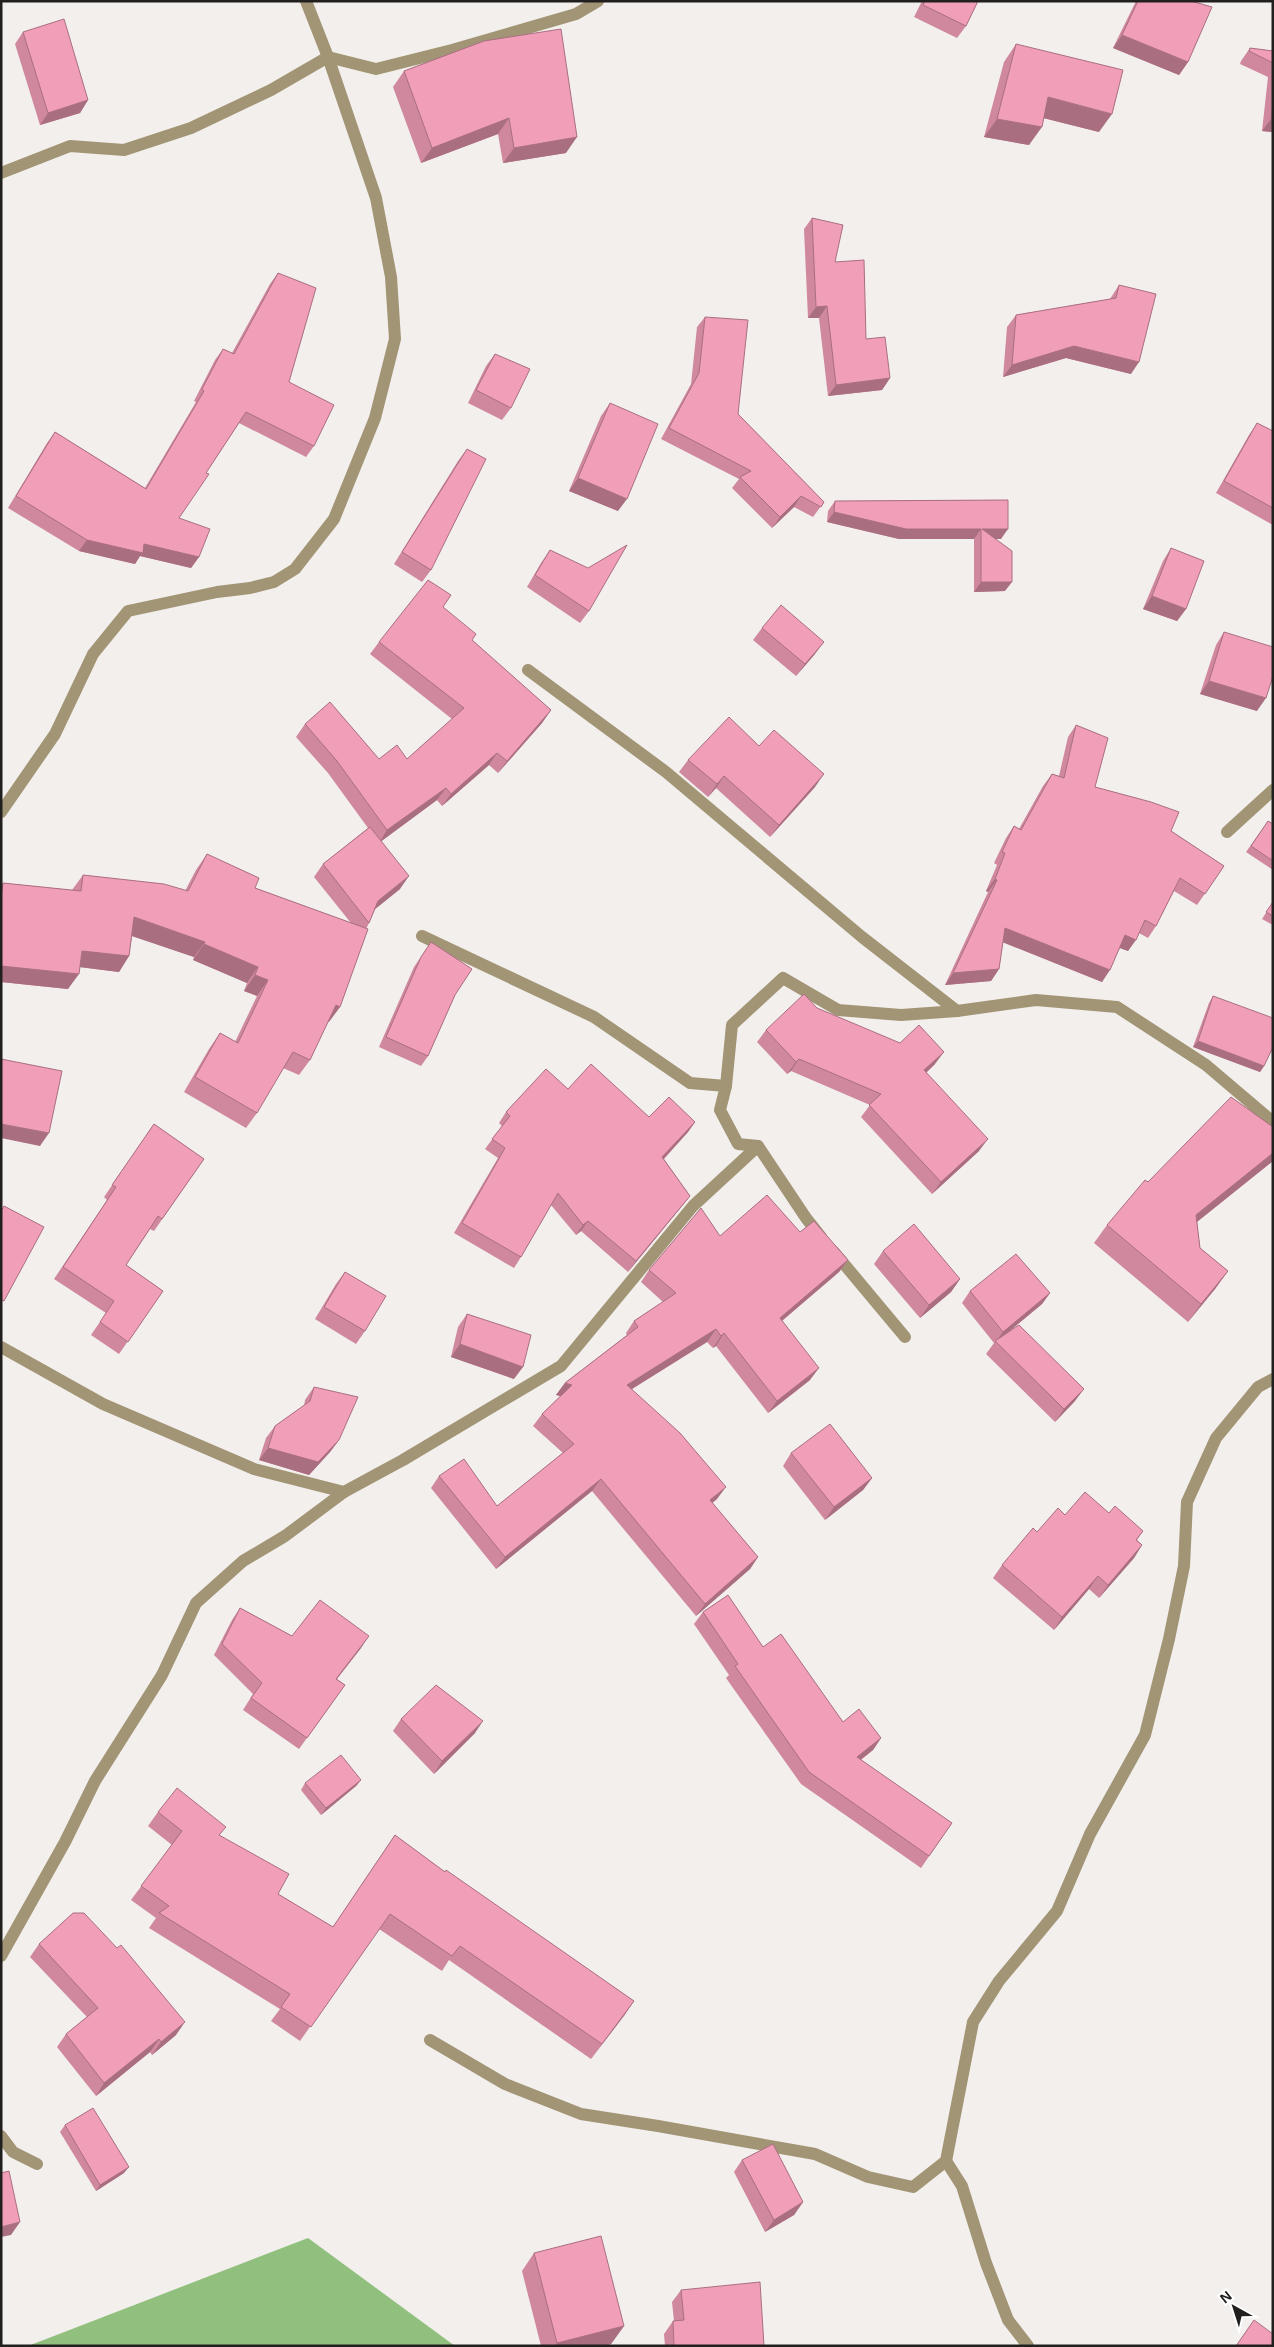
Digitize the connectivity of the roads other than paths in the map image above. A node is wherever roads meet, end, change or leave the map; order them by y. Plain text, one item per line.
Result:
1 (306, 1) edge
2 (598, 1) edge
3 (328, 57) junction
4 (1, 172) edge
5 (528, 670) dead end
6 (1273, 790) edge
7 (1, 812) edge
8 (1227, 832) dead end
9 (422, 936) dead end
10 (957, 1011) junction
11 (726, 1086) junction
12 (1273, 1122) edge
13 (758, 1146) junction
14 (905, 1336) dead end
15 (1, 1347) edge
16 (1273, 1379) edge
17 (344, 1492) junction
18 (1, 1956) edge
19 (430, 2040) dead end
20 (1, 2136) edge
21 (946, 2161) junction
22 (37, 2164) dead end
23 (1028, 2346) edge

1 - 3 street
2 - 3 street
3 - 4 street
3 - 7 street
5 - 10 street
6 - 8 street
9 - 11 street
10 - 11 street
10 - 12 street
11 - 13 street
13 - 14 street
13 - 17 street
15 - 17 street
16 - 21 street
17 - 18 street
19 - 21 street
20 - 22 street
21 - 23 street

